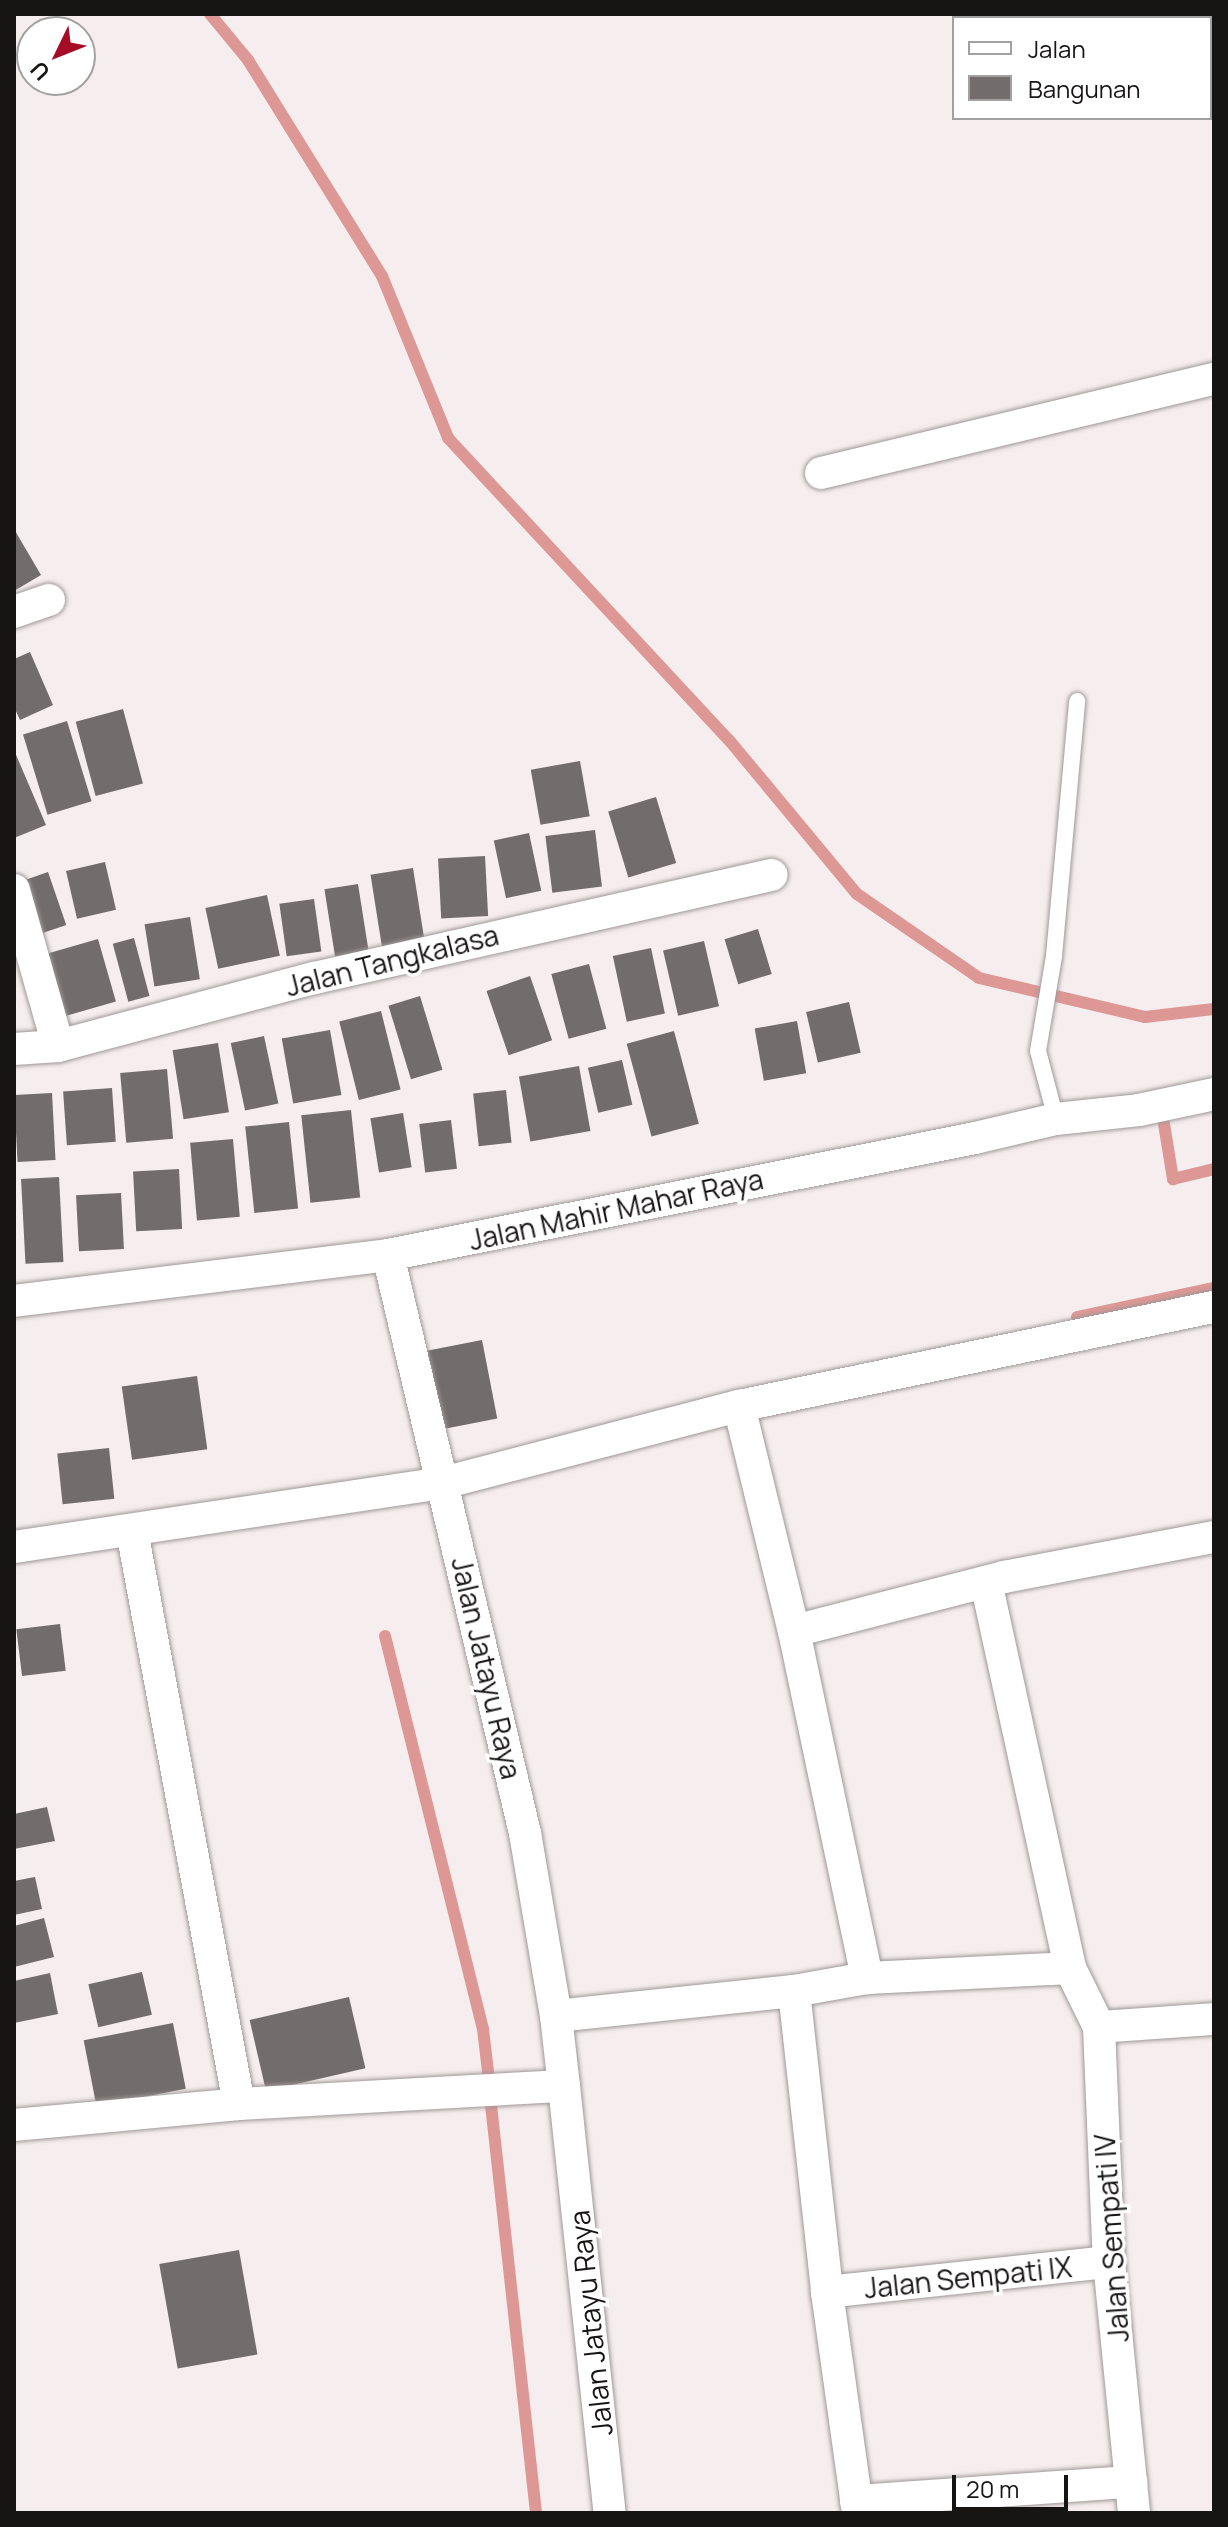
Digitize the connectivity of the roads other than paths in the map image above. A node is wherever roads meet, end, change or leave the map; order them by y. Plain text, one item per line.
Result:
1 (1214, 379) edge
2 (821, 473) dead end
3 (49, 600) dead end
4 (14, 612) edge
5 (1077, 701) dead end
6 (772, 875) dead end
7 (14, 890) edge
8 (58, 1046) junction
9 (14, 1049) edge
10 (1214, 1094) edge
11 (1056, 1119) junction
12 (388, 1255) junction
13 (14, 1301) edge
14 (1214, 1307) edge
15 (739, 1406) junction
16 (443, 1483) junction
17 (132, 1531) junction
18 (1214, 1537) edge
19 (14, 1547) edge
20 (986, 1582) junction
21 (794, 1631) junction
22 (1070, 1968) junction
23 (867, 1978) junction
24 (794, 1991) junction
25 (556, 2016) junction
26 (1214, 2019) edge
27 (1099, 2027) junction
28 (564, 2086) junction
29 (239, 2104) junction
30 (14, 2125) edge
31 (1109, 2262) junction
32 (827, 2292) junction
33 (1133, 2497) edge
34 (857, 2507) edge
35 (610, 2513) edge

1 - 2 street
3 - 4 street
5 - 11 lane
6 - 8 street, Jalan Tangkalasa
7 - 8 street
8 - 9 street, Jalan Tangkalasa
10 - 11 street, Jalan Mahir Mahar Raya
11 - 12 street, Jalan Mahir Mahar Raya
12 - 13 street, Jalan Mahir Mahar Raya
12 - 16 street, Jalan Jatayu Raya
14 - 15 street
15 - 16 street
15 - 21 street
16 - 17 street
16 - 25 street, Jalan Jatayu Raya
17 - 19 street
17 - 29 street
18 - 20 street
20 - 21 street
20 - 22 street, Jalan Sempati IV
21 - 23 street
22 - 23 street
22 - 27 street, Jalan Sempati IV
23 - 24 street
24 - 25 street
24 - 32 street
25 - 28 street, Jalan Jatayu Raya
26 - 27 street
27 - 31 street, Jalan Sempati IV
28 - 29 street
28 - 35 street, Jalan Jatayu Raya
29 - 30 street
31 - 32 street, Jalan Sempati IX
31 - 33 street, Jalan Sempati IV
32 - 34 street
33 - 34 street

